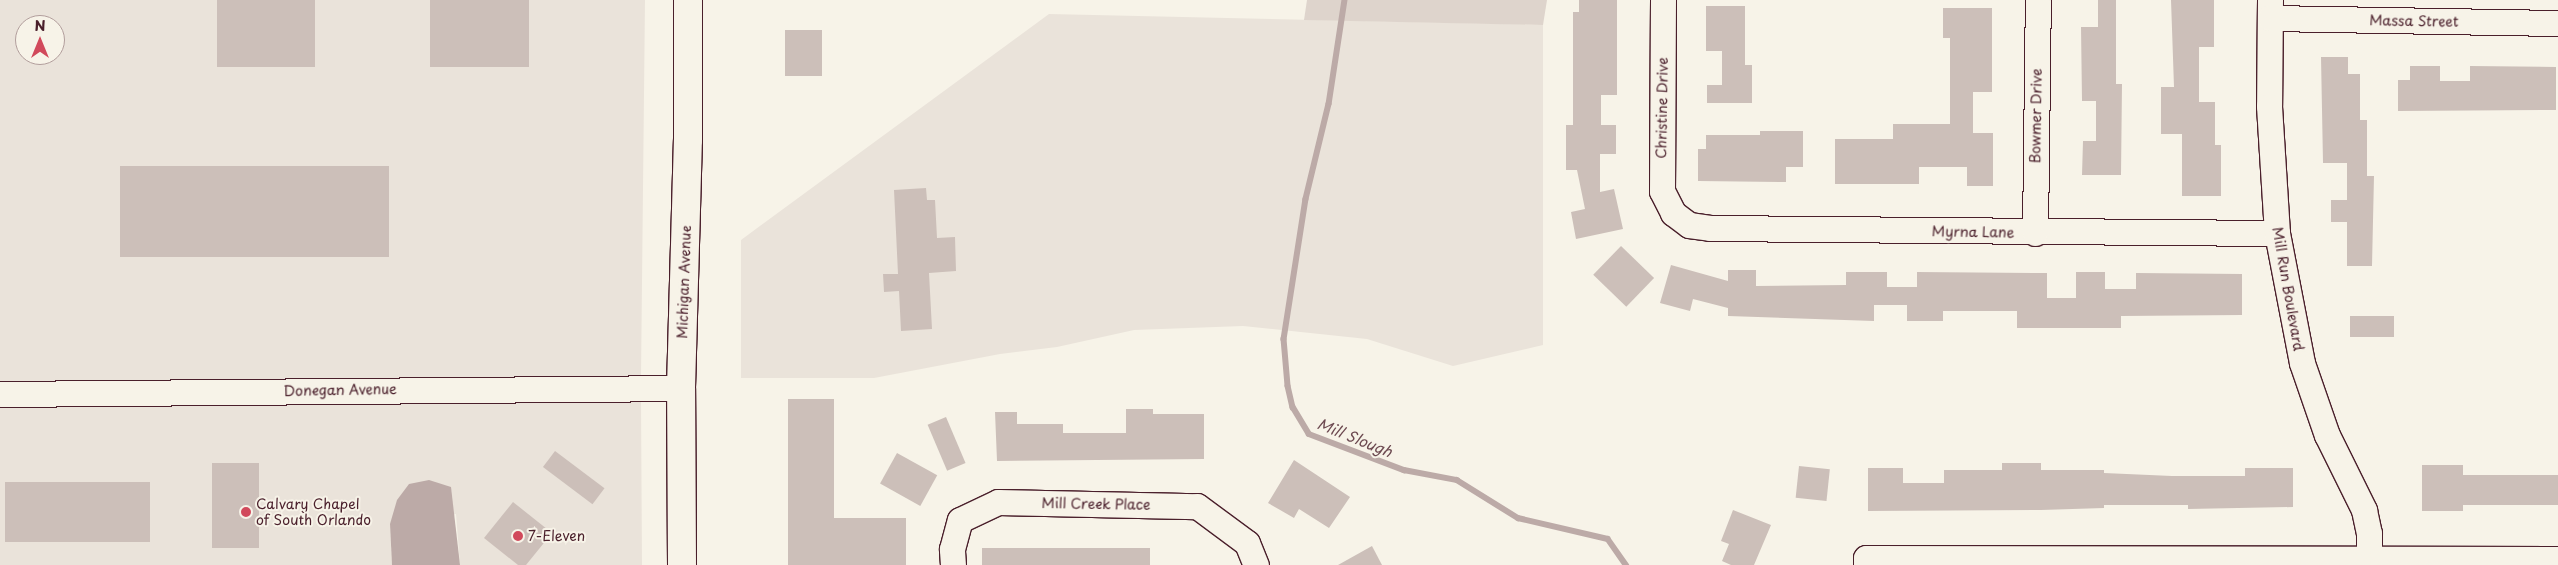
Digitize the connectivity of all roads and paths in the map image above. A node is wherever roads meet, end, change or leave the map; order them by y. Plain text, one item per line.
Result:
1 (688, 0) edge
2 (1663, 0) edge
3 (2038, 0) edge
4 (2270, 9) edge
5 (2558, 23) edge
6 (1673, 213) joint
7 (2035, 232) junction
8 (2277, 234) junction
9 (681, 388) junction
10 (0, 394) edge
11 (2558, 559) edge
12 (2369, 561) edge
13 (2126, 562) edge
14 (682, 565) edge
15 (953, 565) edge
16 (1256, 565) edge
17 (1866, 565) edge

1 - 9 main road, Michigan Avenue
2 - 6 street, Christine Drive
3 - 7 street, Bowmer Drive
4 - 5 street, Massa Street
4 - 8 street, Mill Run Boulevard
6 - 7 street, Myrna Lane
7 - 8 street, Myrna Lane
8 - 12 street, Mill Run Boulevard
9 - 10 street, Donegan Avenue
9 - 14 main road, Michigan Avenue
11 - 12 street
12 - 13 street
13 - 17 street
15 - 16 street, Mill Creek Place

